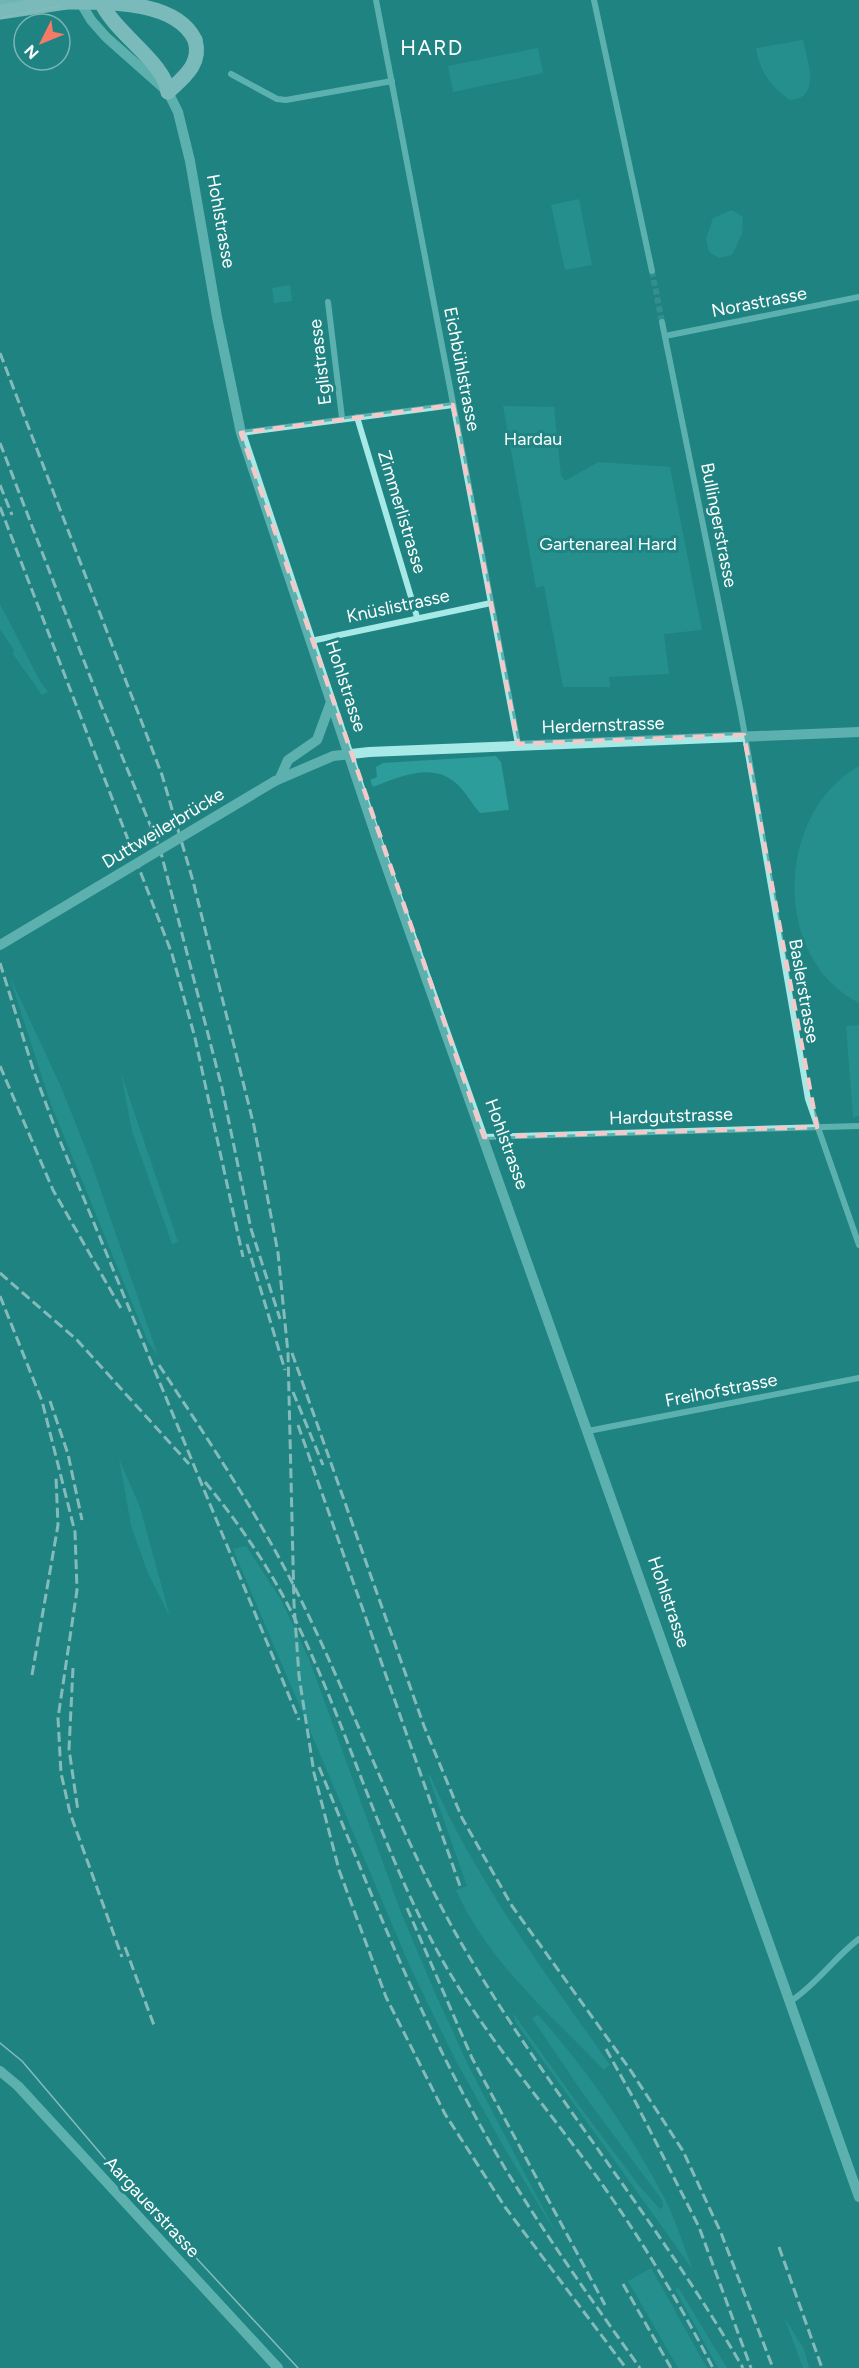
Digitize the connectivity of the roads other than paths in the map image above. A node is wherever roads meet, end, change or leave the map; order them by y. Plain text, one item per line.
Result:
1 (25, 0) edge
2 (100, 0) edge
3 (376, 0) edge
4 (594, 0) edge
5 (74, 1) edge
6 (0, 4) edge
7 (0, 12) edge
8 (231, 74) dead end
9 (392, 81) junction
10 (168, 92) junction
11 (652, 271) tunnel mouth
12 (859, 297) edge
13 (328, 302) dead end
14 (662, 322) tunnel mouth
15 (665, 336) junction
16 (453, 405) junction
17 (357, 417) junction
18 (342, 418) junction
19 (241, 433) junction
20 (491, 603) junction
21 (417, 617) junction
22 (311, 641) junction
23 (331, 702) junction
24 (859, 732) edge
25 (744, 735) junction
26 (518, 744) junction
27 (348, 754) junction
28 (278, 779) junction
29 (0, 945) edge
30 (859, 1126) edge
31 (817, 1127) junction
32 (484, 1137) junction
33 (859, 1245) edge
34 (859, 1378) edge
35 (588, 1431) junction
36 (859, 1939) edge
37 (791, 2001) junction
38 (0, 2071) edge
39 (859, 2197) edge
40 (278, 2368) edge

1 - 6 main road
2 - 10 main road, Hohlstrasse
3 - 9 street, Eichbühlstrasse
4 - 11 street
5 - 7 main road
5 - 10 street, Hohlstrasse
5 - 10 main road, bridge
8 - 9 street
9 - 16 street, Eichbühlstrasse
10 - 19 street, Hohlstrasse
12 - 15 street, Norastrasse
13 - 18 street, Eglistrasse
14 - 15 street, Bullingerstrasse
15 - 25 street, Bullingerstrasse
16 - 17 street, Eglistrasse
16 - 20 street, Eichbühlstrasse
17 - 18 street, Eglistrasse
17 - 21 street, Zimmerlistrasse
18 - 19 street, Eglistrasse
19 - 22 street, Hohlstrasse
20 - 21 street, Knüslistrasse
20 - 26 street, Eichbühlstrasse
21 - 22 street, Knüslistrasse
22 - 23 street, Hohlstrasse
23 - 27 street, Hohlstrasse
23 - 28 street
24 - 25 street, Herdernstrasse
25 - 26 street, Herdernstrasse
25 - 31 street, Baslerstrasse
26 - 27 street, Herdernstrasse
27 - 28 street, Duttweilerbrücke
27 - 32 street, Hohlstrasse
28 - 29 street, Duttweilerbrücke, bridge
30 - 31 street, Hardgutstrasse
31 - 32 street, Hardgutstrasse
31 - 33 street, Baslerstrasse
32 - 35 street, Hohlstrasse
34 - 35 street, Freihofstrasse
35 - 37 street, Hohlstrasse
36 - 37 street
37 - 39 street, Hohlstrasse
38 - 40 street, Aargauerstrasse

